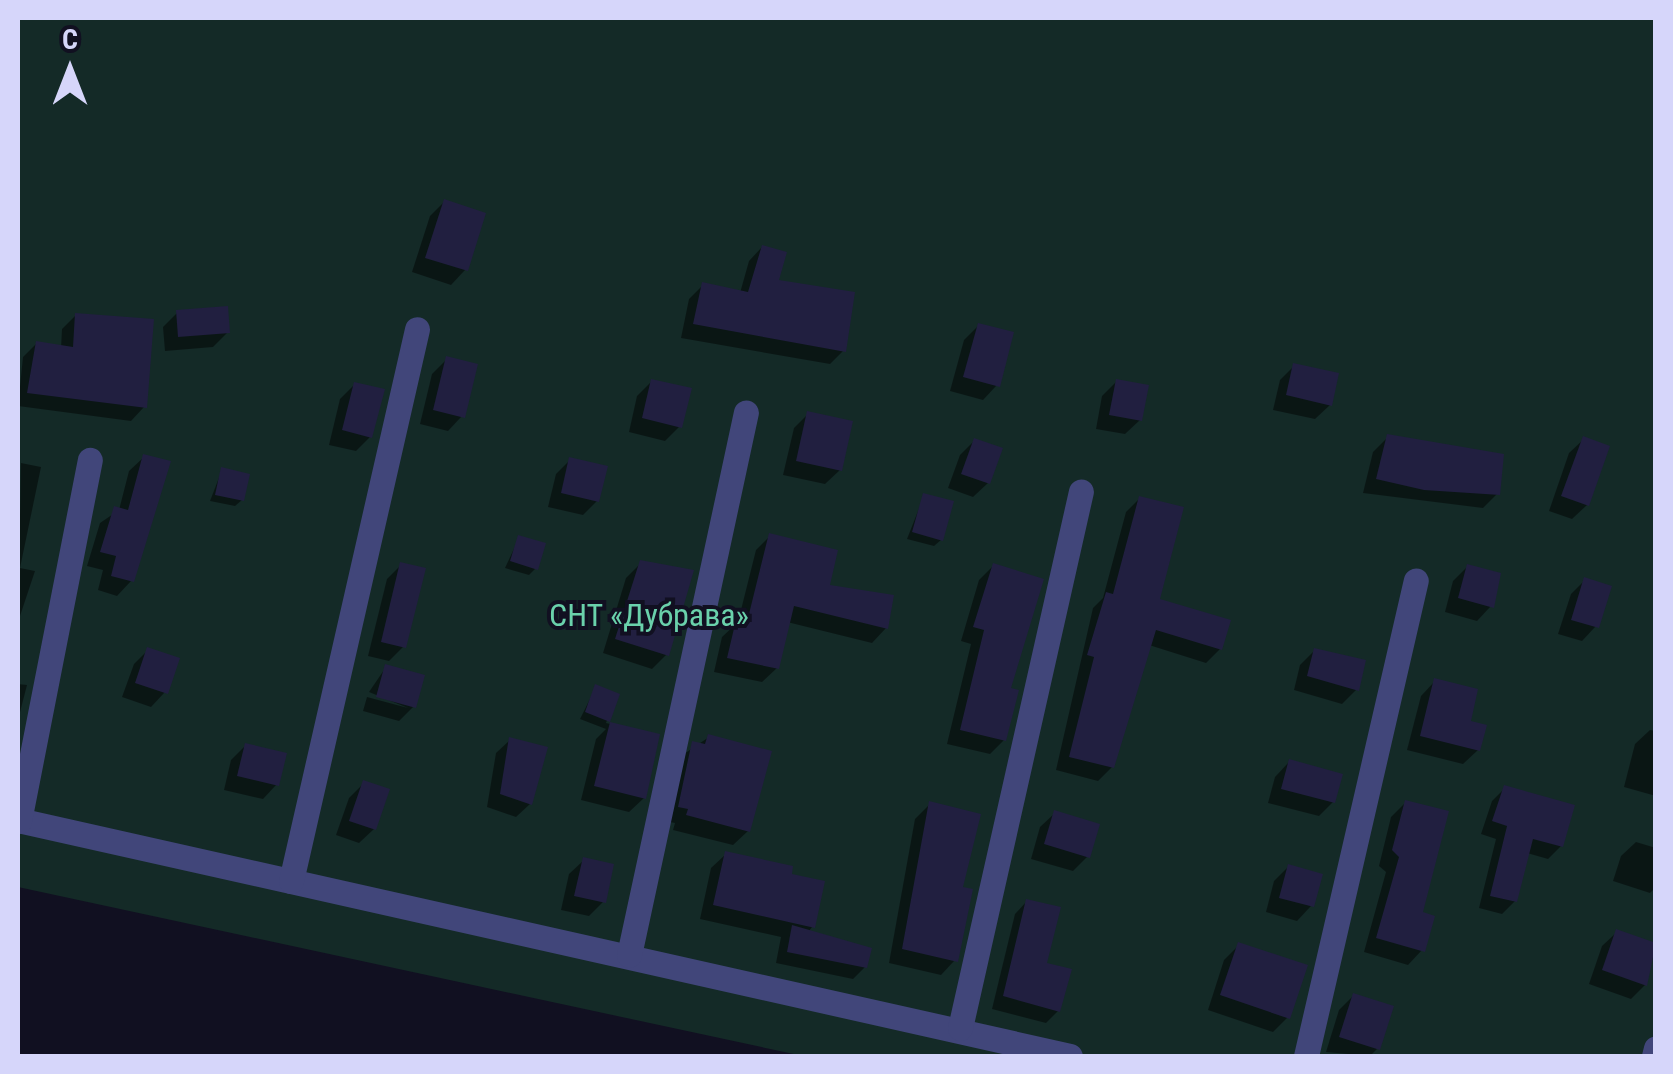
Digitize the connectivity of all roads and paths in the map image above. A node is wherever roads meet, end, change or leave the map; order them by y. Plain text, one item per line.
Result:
1 (417, 329) dead end
2 (746, 412) dead end
3 (90, 460) dead end
4 (1082, 491) dead end
5 (1416, 581) dead end
6 (18, 820) edge
7 (292, 881) junction
8 (629, 955) junction
9 (960, 1028) junction
10 (1656, 1048) edge
11 (1066, 1056) edge
12 (1306, 1056) edge
13 (1654, 1056) edge

1 - 7 lane
2 - 8 lane
3 - 6 lane
4 - 9 lane
5 - 12 lane
6 - 7 lane
7 - 8 lane
8 - 9 lane
9 - 11 lane
10 - 13 lane

